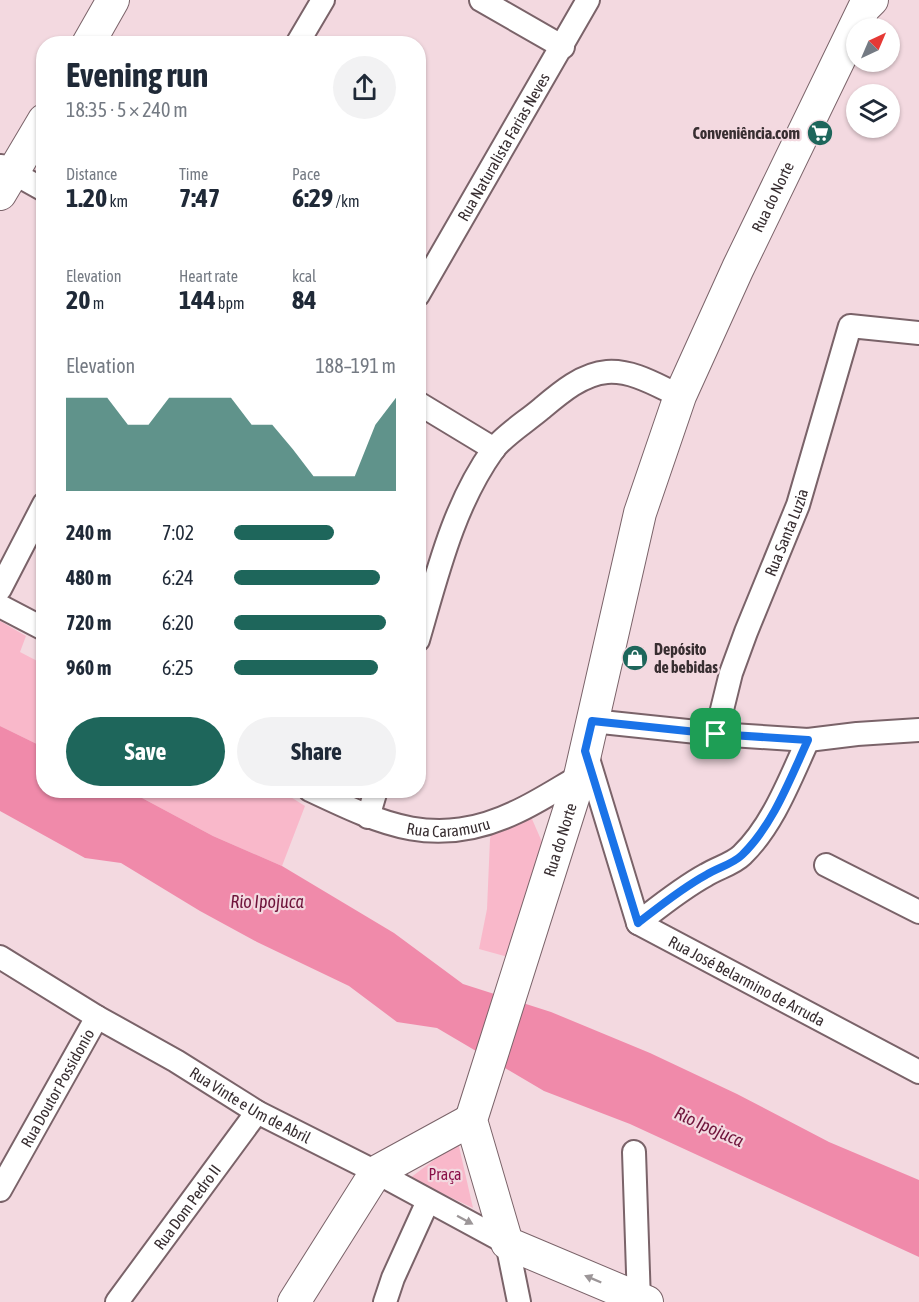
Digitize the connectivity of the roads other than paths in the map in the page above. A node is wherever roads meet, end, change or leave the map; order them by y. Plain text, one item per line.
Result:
1 (323, 0) edge
2 (481, 0) edge
3 (588, 0) edge
4 (108, 2) edge
5 (867, 3) edge
6 (92, 36) edge
7 (302, 36) edge
8 (562, 47) junction
9 (36, 131) edge
10 (4, 177) edge
11 (36, 187) edge
12 (426, 281) edge
13 (919, 333) edge
14 (680, 396) junction
15 (426, 408) edge
16 (494, 448) junction
17 (36, 519) edge
18 (0, 589) edge
19 (0, 606) edge
20 (426, 612) edge
21 (36, 625) edge
22 (592, 721) junction
23 (919, 730) edge
24 (716, 734) junction
25 (808, 740) junction
26 (583, 763) junction
27 (327, 798) edge
28 (374, 798) edge
29 (368, 818) junction
30 (826, 865) dead end
31 (919, 912) edge
32 (638, 923) junction
33 (0, 957) edge
34 (97, 1017) junction
35 (919, 1072) edge
36 (257, 1112) junction
37 (471, 1120) junction
38 (634, 1152) dead end
39 (376, 1172) junction
40 (0, 1191) edge
41 (428, 1201) junction
42 (507, 1243) junction
43 (641, 1301) edge
44 (117, 1302) edge
45 (294, 1302) edge
46 (385, 1302) edge
47 (519, 1302) edge

1 - 7 street
2 - 8 street
3 - 8 street, Rua Naturalista Farias Neves
4 - 6 main road
5 - 14 main road, Rua do Norte
8 - 12 street, Rua Naturalista Farias Neves
9 - 10 main road
10 - 11 street
13 - 24 street, Rua Santa Luzia
14 - 16 street
14 - 22 main road, Rua do Norte
15 - 16 street
16 - 20 street
17 - 18 street
19 - 21 street
22 - 24 street
22 - 26 main road, Rua do Norte
23 - 25 street
24 - 25 street
25 - 32 street
26 - 29 street, Rua Caramuru
26 - 32 street
26 - 37 main road, Rua do Norte
27 - 29 street, Rua Caramuru
28 - 29 street
30 - 31 street
32 - 35 street, Rua José Belarmino de Arruda
33 - 34 street, Rua Vinte e Um de Abril
34 - 36 street, Rua Vinte e Um de Abril
34 - 40 street, Rua Doutor Possidonio
36 - 39 street, Rua Vinte e Um de Abril
36 - 44 street, Rua Dom Pedro II
37 - 39 main road
37 - 42 main road
38 - 43 street
39 - 41 street, Rua Vinte e Um de Abril
39 - 45 main road
41 -> 42 street, Rua Vinte e Um de Abril
41 - 46 street
43 -> 42 main road
42 - 47 street

